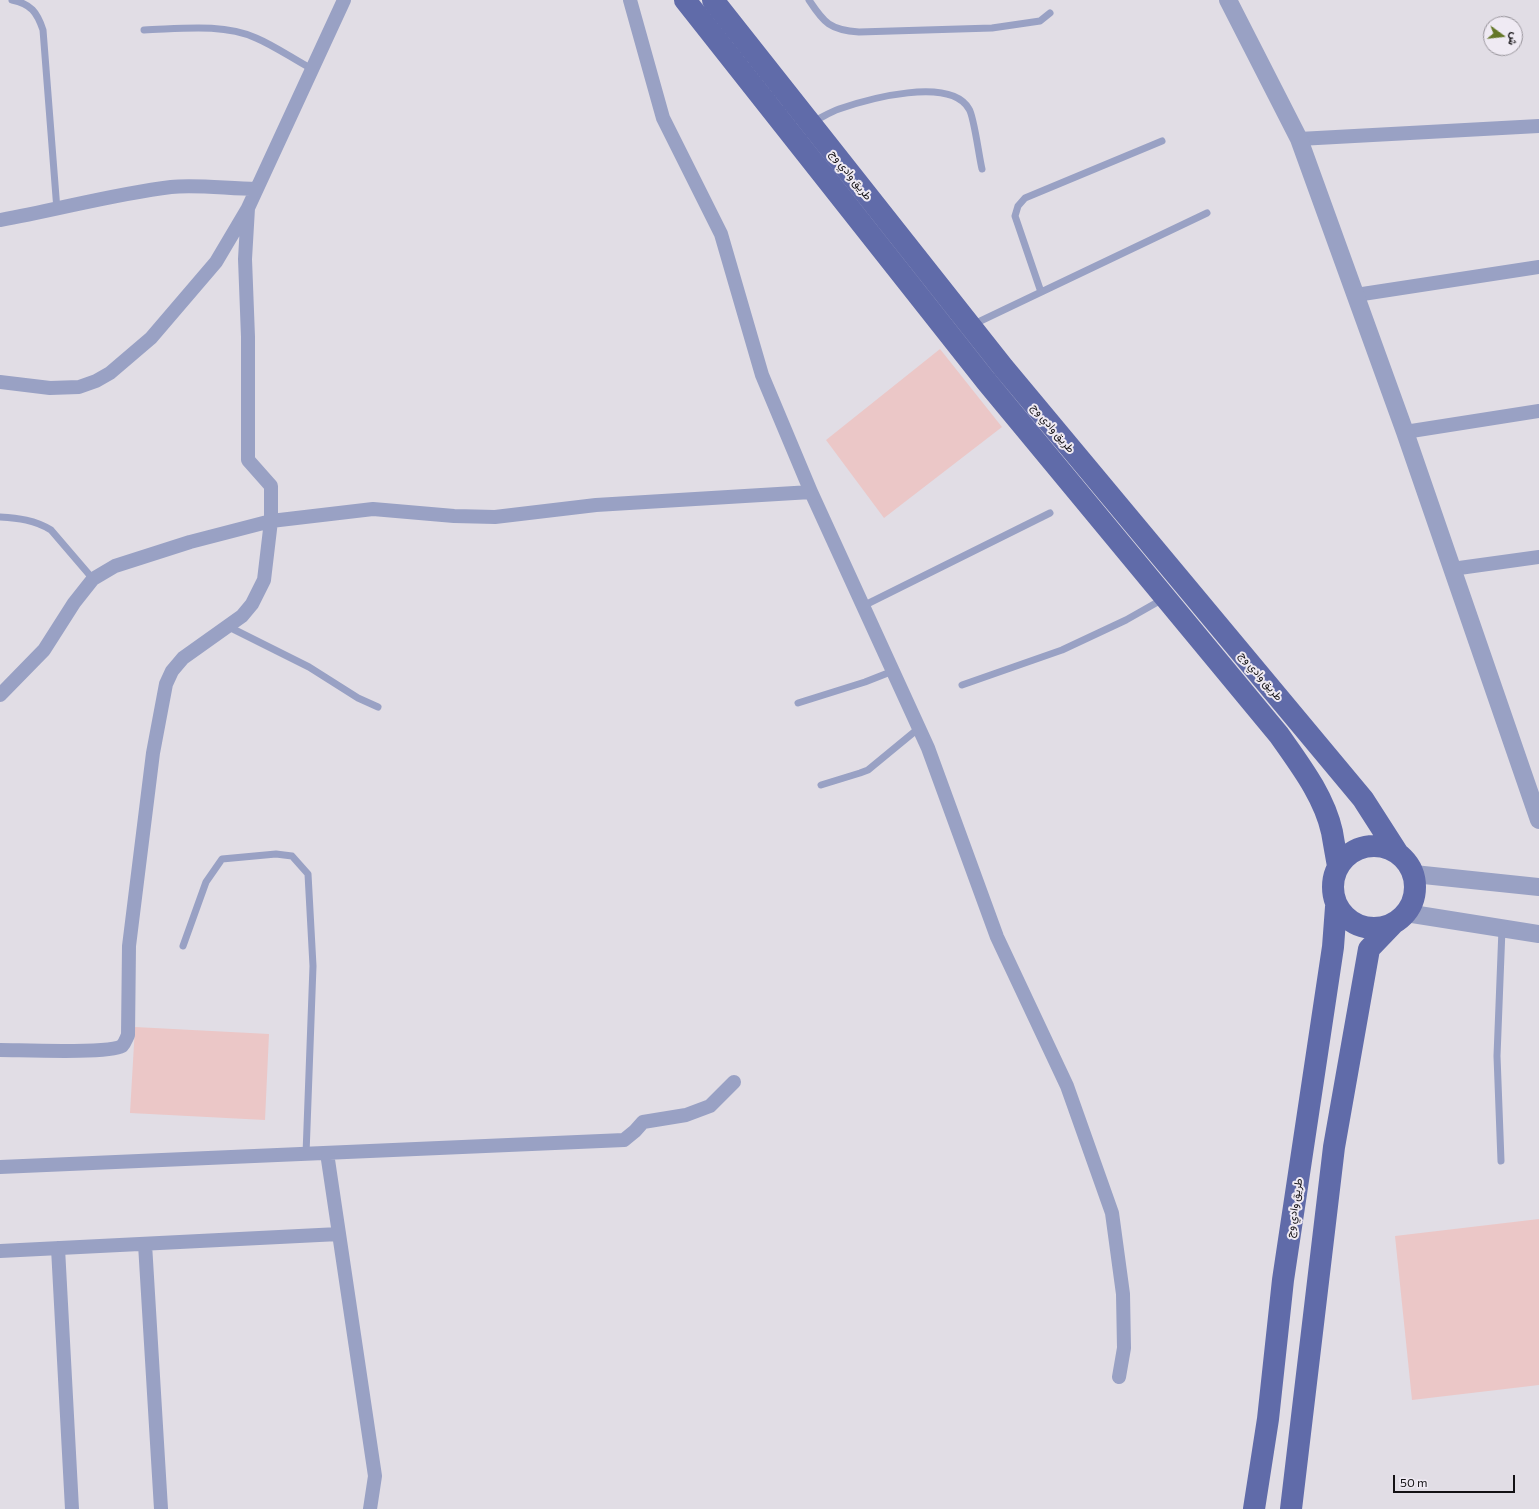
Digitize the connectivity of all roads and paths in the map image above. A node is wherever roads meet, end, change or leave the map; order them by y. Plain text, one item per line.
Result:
1 (12, 0) edge
2 (344, 0) edge
3 (630, 0) edge
4 (684, 0) edge
5 (713, 0) edge
6 (809, 0) edge
7 (1228, 0) edge
8 (1050, 13) dead end
9 (144, 30) dead end
10 (312, 69) junction
11 (810, 123) junction
12 (1539, 126) edge
13 (1299, 139) junction
14 (1162, 141) dead end
15 (982, 168) dead end
16 (256, 189) junction
17 (248, 208) junction
18 (57, 210) junction
19 (1207, 213) dead end
20 (0, 220) edge
21 (1539, 266) edge
22 (1041, 292) junction
23 (1356, 295) junction
24 (970, 326) junction
25 (0, 382) edge
26 (1539, 412) edge
27 (1405, 432) junction
28 (811, 492) junction
29 (1050, 513) dead end
30 (0, 517) edge
31 (271, 521) junction
32 (1539, 557) edge
33 (1452, 569) junction
34 (93, 579) junction
35 (1165, 598) junction
36 (863, 606) junction
37 (226, 626) junction
38 (893, 671) junction
39 (962, 685) dead end
40 (0, 695) edge
41 (798, 703) dead end
42 (378, 707) dead end
43 (919, 728) junction
44 (821, 785) dead end
45 (1539, 820) edge
46 (1397, 852) junction
47 (1338, 866) junction
48 (1414, 874) junction
49 (1539, 887) edge
50 (1336, 907) junction
51 (1400, 919) junction
52 (1502, 928) junction
53 (1539, 934) edge
54 (183, 946) dead end
55 (0, 1050) edge
56 (734, 1082) dead end
57 (327, 1153) junction
58 (306, 1154) junction
59 (1501, 1161) dead end
60 (0, 1168) edge
61 (339, 1234) junction
62 (144, 1244) junction
63 (58, 1248) junction
64 (0, 1251) edge
65 (1119, 1377) dead end
66 (72, 1509) edge
67 (161, 1509) edge
68 (370, 1509) edge
69 (1254, 1509) edge
70 (1291, 1509) edge

1 - 18 lane
2 - 10 street
3 - 28 street
4 - 35 main road, طريق وادي وج
5 - 11 main road, طريق وادي وج
6 - 8 lane
7 - 13 street
9 - 10 lane
10 - 16 street
11 - 15 lane
11 - 24 main road, طريق وادي وج
12 - 13 street
13 - 23 street
14 - 22 lane
16 - 17 street
16 - 18 street
17 - 25 street
17 - 31 street
18 - 20 street
19 - 22 lane
21 - 23 street
22 - 24 lane
23 - 27 street
24 - 46 main road, طريق وادي وج
26 - 27 street
27 - 33 street
28 - 31 street
28 - 36 street
29 - 36 lane
30 - 34 lane
31 - 34 street
31 - 37 street
32 - 33 street
33 - 45 street
34 - 40 street
35 - 39 lane
35 - 47 main road, طريق وادي وج
36 - 38 street
37 - 42 lane
37 - 55 street
38 - 41 lane
38 - 43 street
43 - 44 lane
43 - 65 street
46 - 47 main road
46 - 48 main road
47 - 50 main road
48 - 49 street
48 - 51 main road
50 - 51 main road
50 - 69 main road, طريق وادي وج
51 - 52 street
51 - 70 main road
52 - 53 street
52 - 59 lane
54 - 58 lane
56 - 57 street
57 - 58 street
57 - 61 street
58 - 60 street
61 - 62 street
61 - 68 street
62 - 63 street
62 - 67 street
63 - 64 street
63 - 66 street

